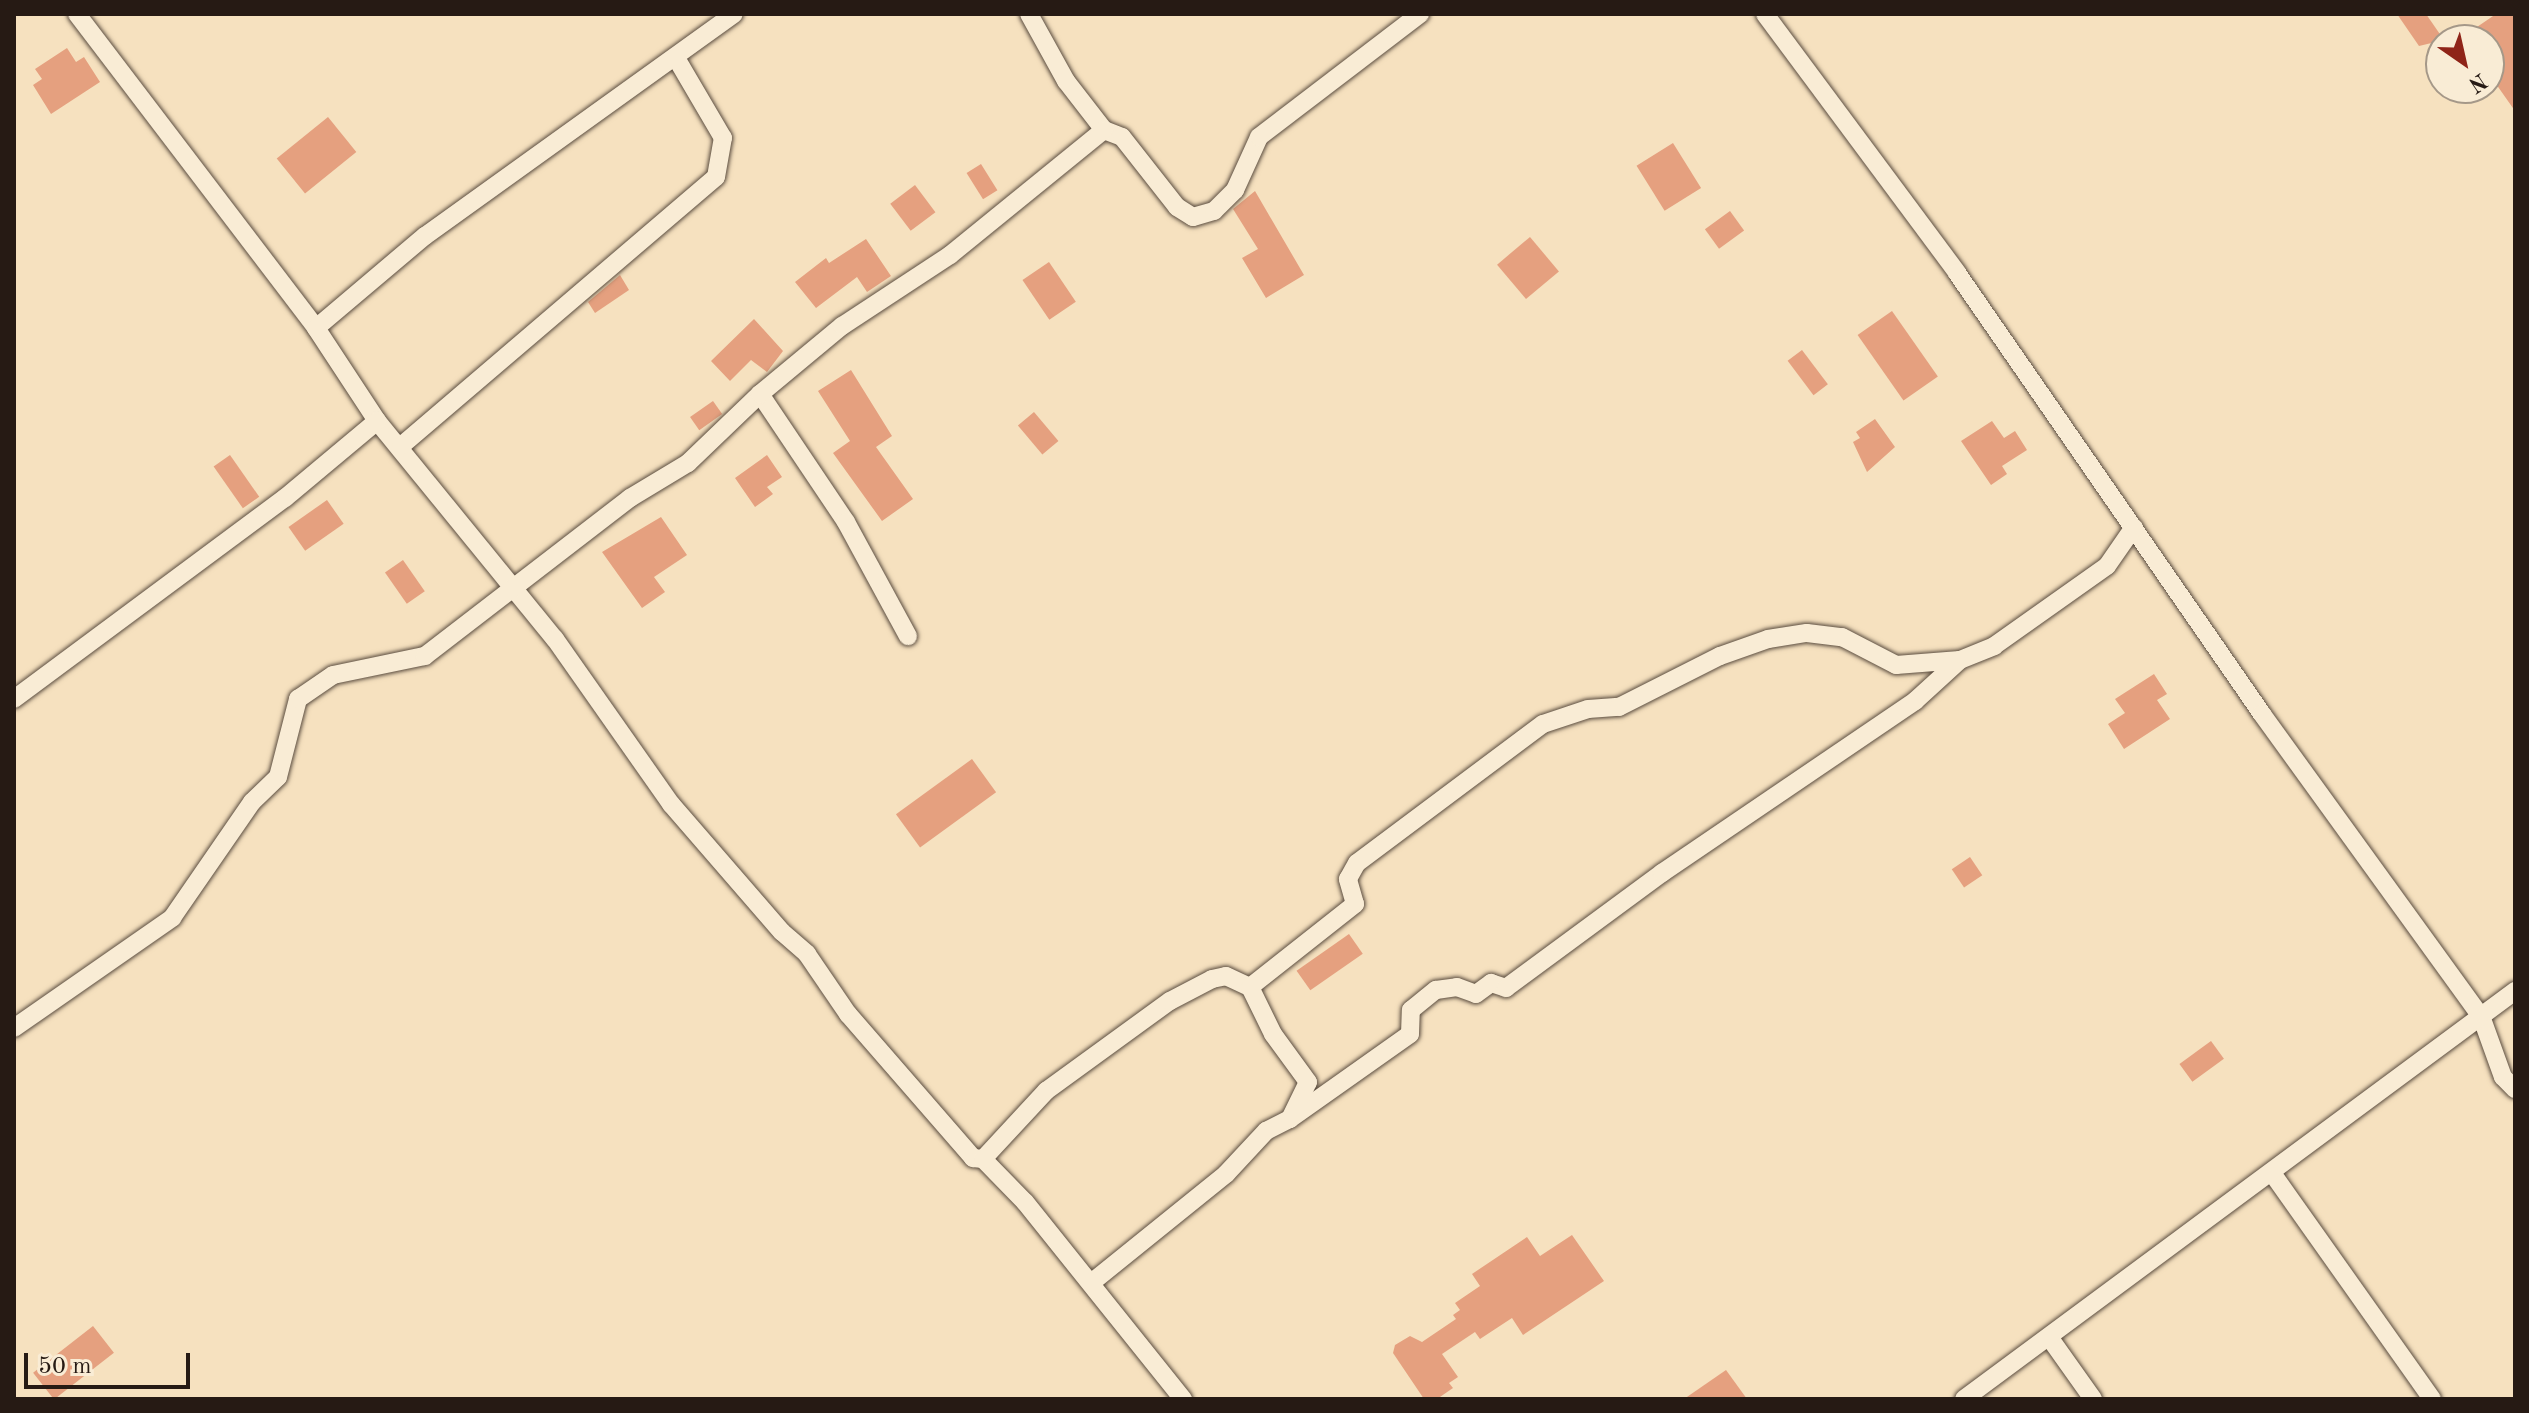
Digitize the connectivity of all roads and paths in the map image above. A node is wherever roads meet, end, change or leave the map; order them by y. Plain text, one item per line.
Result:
1 (77, 14) edge
2 (734, 14) edge
3 (1029, 14) edge
4 (1420, 14) edge
5 (1765, 14) edge
6 (676, 58) junction
7 (1104, 130) junction
8 (316, 328) junction
9 (760, 394) junction
10 (377, 421) junction
11 (401, 446) junction
12 (2134, 527) junction
13 (513, 587) junction
14 (908, 636) dead end
15 (1960, 660) junction
16 (14, 699) edge
17 (1250, 987) junction
18 (2515, 991) edge
19 (2481, 1016) junction
20 (14, 1028) edge
21 (2515, 1089) edge
22 (1290, 1119) junction
23 (983, 1159) junction
24 (2272, 1173) junction
25 (1091, 1283) junction
26 (2049, 1337) junction
27 (1183, 1399) edge
28 (1964, 1399) edge
29 (2093, 1399) edge
30 (2432, 1399) edge

1 - 8 street
2 - 6 street
3 - 7 street
4 - 7 street
5 - 12 street
6 - 8 street
6 - 11 street
7 - 9 street
8 - 10 street
9 - 13 street
9 - 14 street
10 - 11 street
10 - 16 street
11 - 13 street
12 - 15 street
12 - 19 street
13 - 20 street
13 - 23 street
15 - 17 street
15 - 22 street
17 - 22 street
17 - 23 street
18 - 19 street
19 - 21 street
19 - 24 street
22 - 25 street
23 - 25 street
24 - 26 street
24 - 30 street
25 - 27 street
26 - 28 street
26 - 29 street

